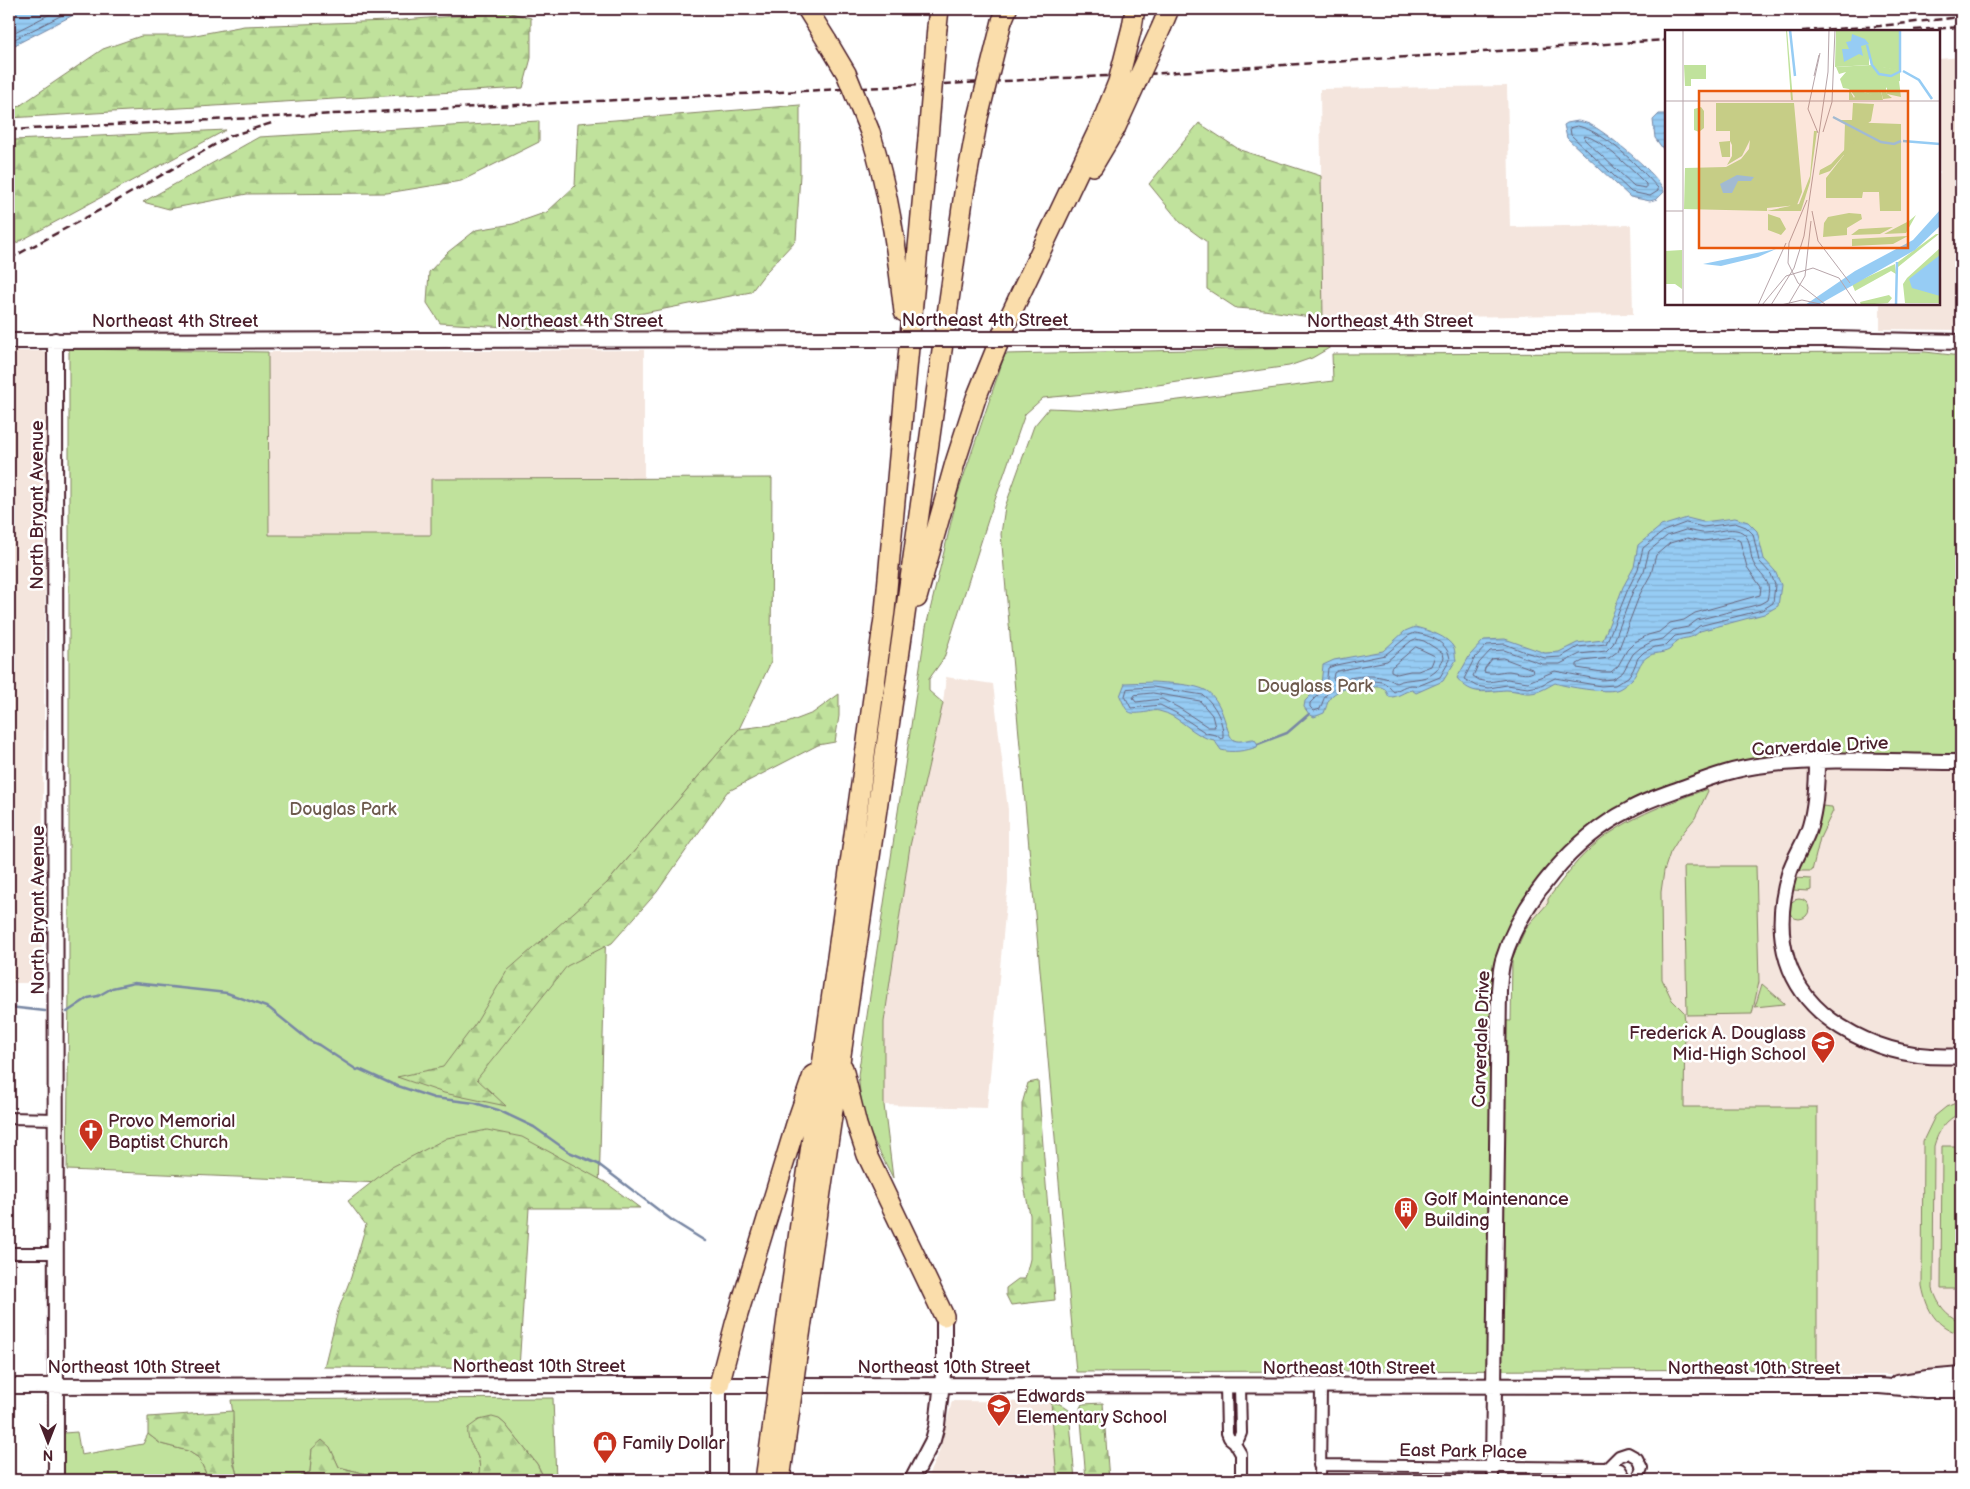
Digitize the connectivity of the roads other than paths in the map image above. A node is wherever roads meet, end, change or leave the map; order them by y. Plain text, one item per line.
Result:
1 (807, 9) edge
2 (1169, 9) edge
3 (1004, 15) edge
4 (938, 18) edge
5 (1134, 18) edge
6 (1109, 125) junction
7 (55, 340) junction
8 (9, 341) edge
9 (1961, 342) edge
10 (909, 353) junction
11 (897, 672) junction
12 (1817, 762) junction
13 (1961, 762) edge
14 (827, 1035) junction
15 (1961, 1056) edge
16 (841, 1059) junction
17 (9, 1118) edge
18 (56, 1118) junction
19 (56, 1252) junction
20 (9, 1253) edge
21 (944, 1316) joint
22 (790, 1355) junction
23 (1961, 1375) edge
24 (719, 1385) junction
25 (942, 1385) junction
26 (9, 1386) edge
27 (57, 1386) junction
28 (1226, 1386) junction
29 (1240, 1386) junction
30 (1321, 1386) junction
31 (1879, 1386) junction
32 (1494, 1387) junction
33 (1961, 1390) edge
34 (781, 1416) junction
35 (1234, 1442) junction
36 (1319, 1465) junction
37 (1606, 1468) junction
38 (1493, 1474) edge
39 (56, 1480) edge
40 (719, 1480) edge
41 (765, 1480) edge
42 (780, 1480) edge
43 (912, 1480) edge
44 (1241, 1480) edge
45 (1320, 1480) edge
46 (1627, 1480) edge
47 (1637, 1480) edge

1 - 10 highway, bridge
2 - 6 highway, bridge
3 - 11 highway, bridge
4 - 10 highway, bridge
5 - 6 highway, bridge
6 - 11 highway
7 - 8 street, Northeast 4th Street
7 - 9 street, Northeast 4th Street, bridge
7 - 18 street, North Bryant Avenue
10 - 14 highway
11 - 16 highway
12 - 13 street, Carverdale Drive
12 - 15 street
12 - 32 street, Carverdale Drive
14 - 22 highway
14 - 24 highway
16 - 21 highway
16 - 22 highway
17 - 18 street
18 - 19 street, North Bryant Avenue
19 - 20 street
19 - 27 street, North Bryant Avenue
21 - 25 street
22 - 34 highway, bridge
23 - 31 street, Northeast 10th Street
24 - 25 street, Northeast 10th Street
24 - 27 street, Northeast 10th Street
24 - 40 street
25 - 28 street, Northeast 10th Street
25 - 43 street
26 - 27 street, Northeast 10th Street
27 - 39 street, North Bryant Avenue
28 - 29 street, Northeast 10th Street
28 - 35 street
29 - 30 street, Northeast 10th Street
29 - 35 street
30 - 32 street, Northeast 10th Street
30 - 36 street
31 - 32 street, Northeast 10th Street
31 - 33 street, Northeast 10th Street
32 - 38 street, Carverdale Drive
34 - 41 highway
34 - 42 highway
35 - 44 street
36 - 38 street, East Park Place
36 - 45 street
37 - 38 street, East Park Place
37 - 46 street, East Park Place
37 - 47 street

